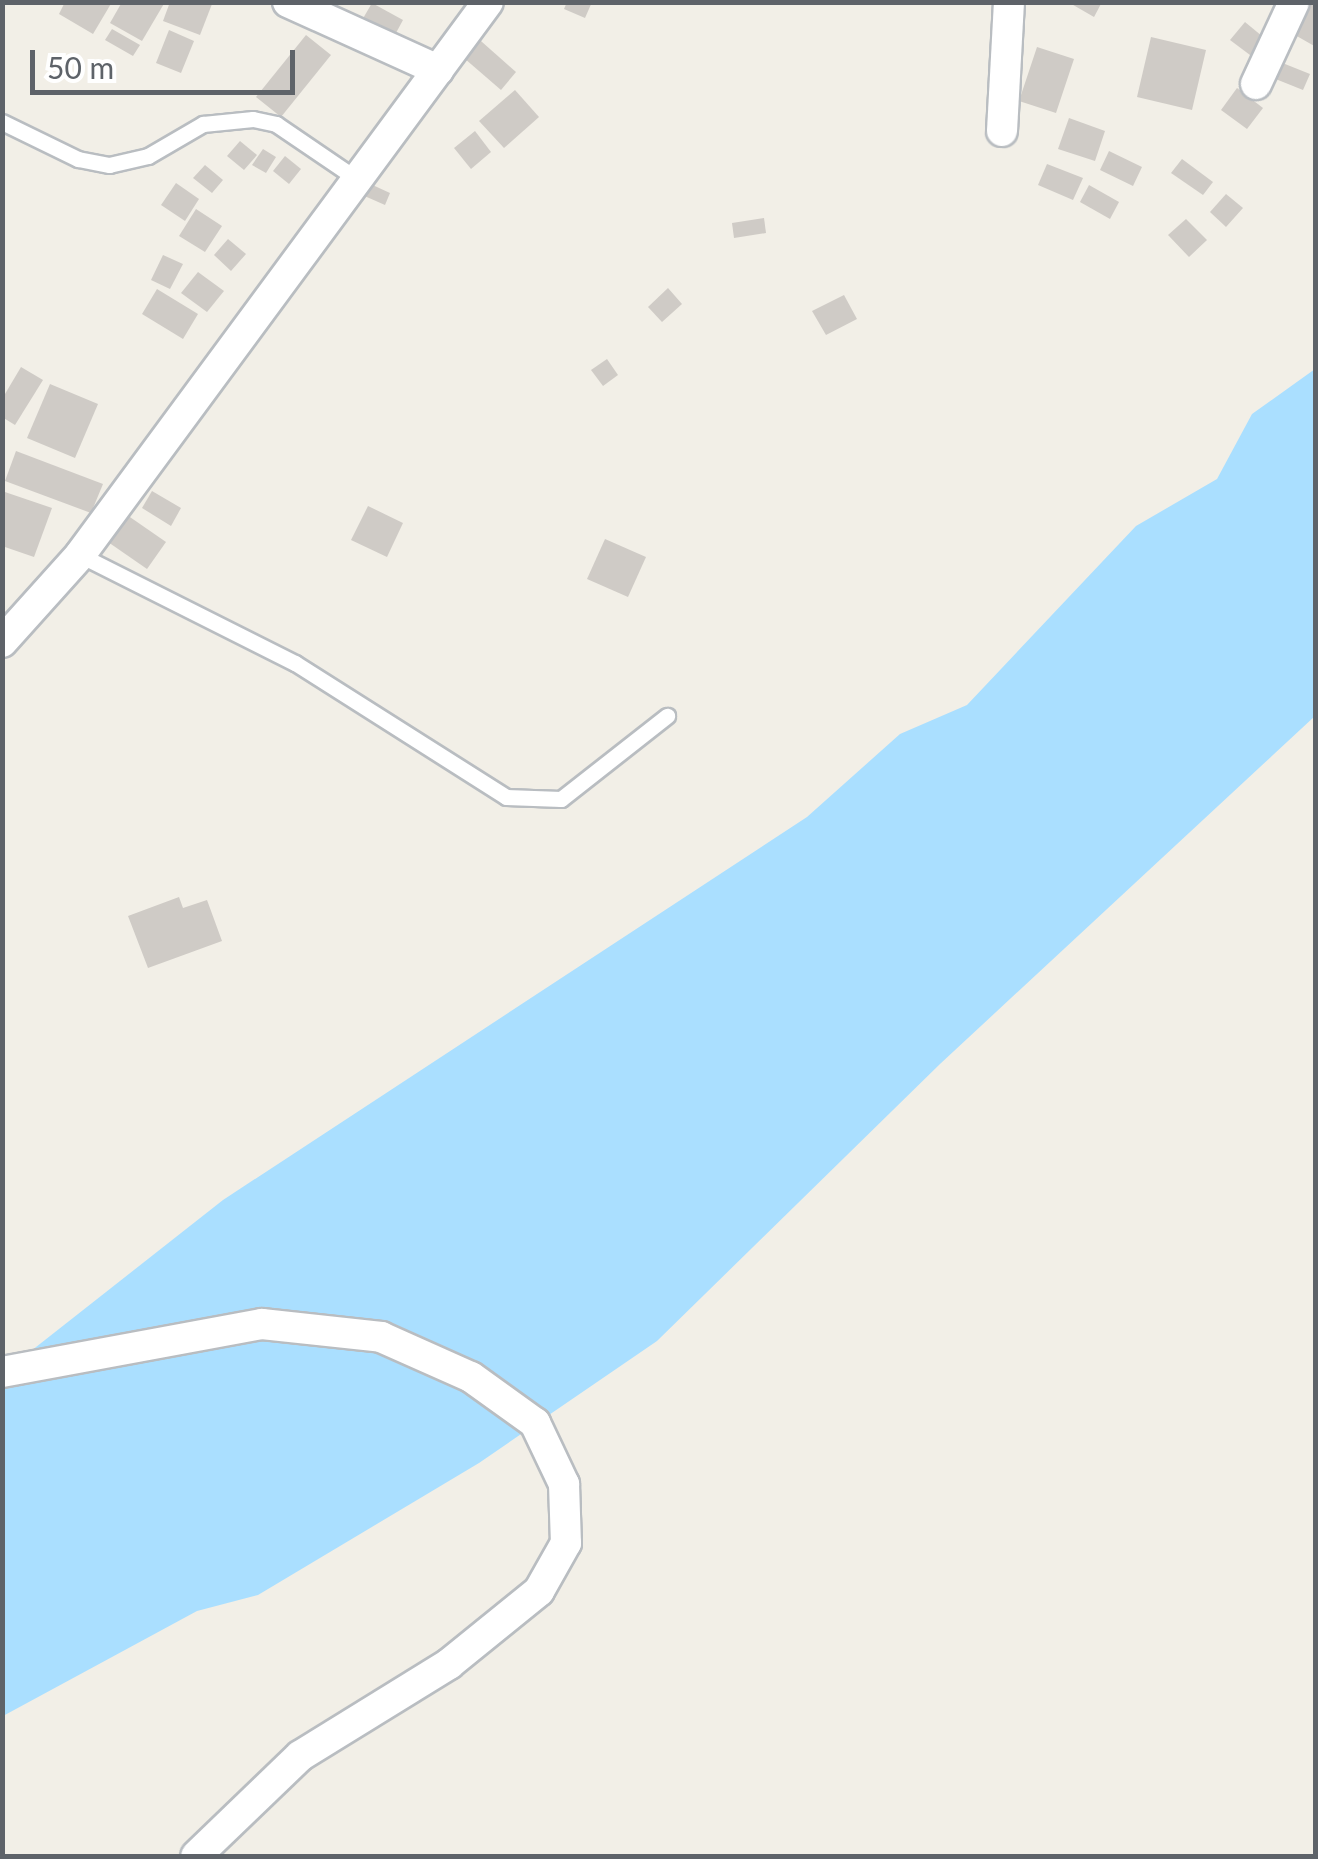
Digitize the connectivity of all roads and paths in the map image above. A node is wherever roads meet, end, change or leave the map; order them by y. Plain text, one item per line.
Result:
1 (288, 2) edge
2 (488, 2) edge
3 (1009, 2) edge
4 (1294, 2) edge
5 (438, 70) junction
6 (1256, 84) dead end
7 (2, 122) edge
8 (1002, 131) dead end
9 (357, 179) junction
10 (80, 556) junction
11 (2, 642) edge
12 (667, 716) dead end
13 (2, 1372) edge
14 (196, 1856) edge

1 - 5 street
2 - 5 street
3 - 8 street
4 - 6 street
5 - 9 street
7 - 9 lane
9 - 10 street
10 - 11 street
10 - 12 lane
13 - 14 street

